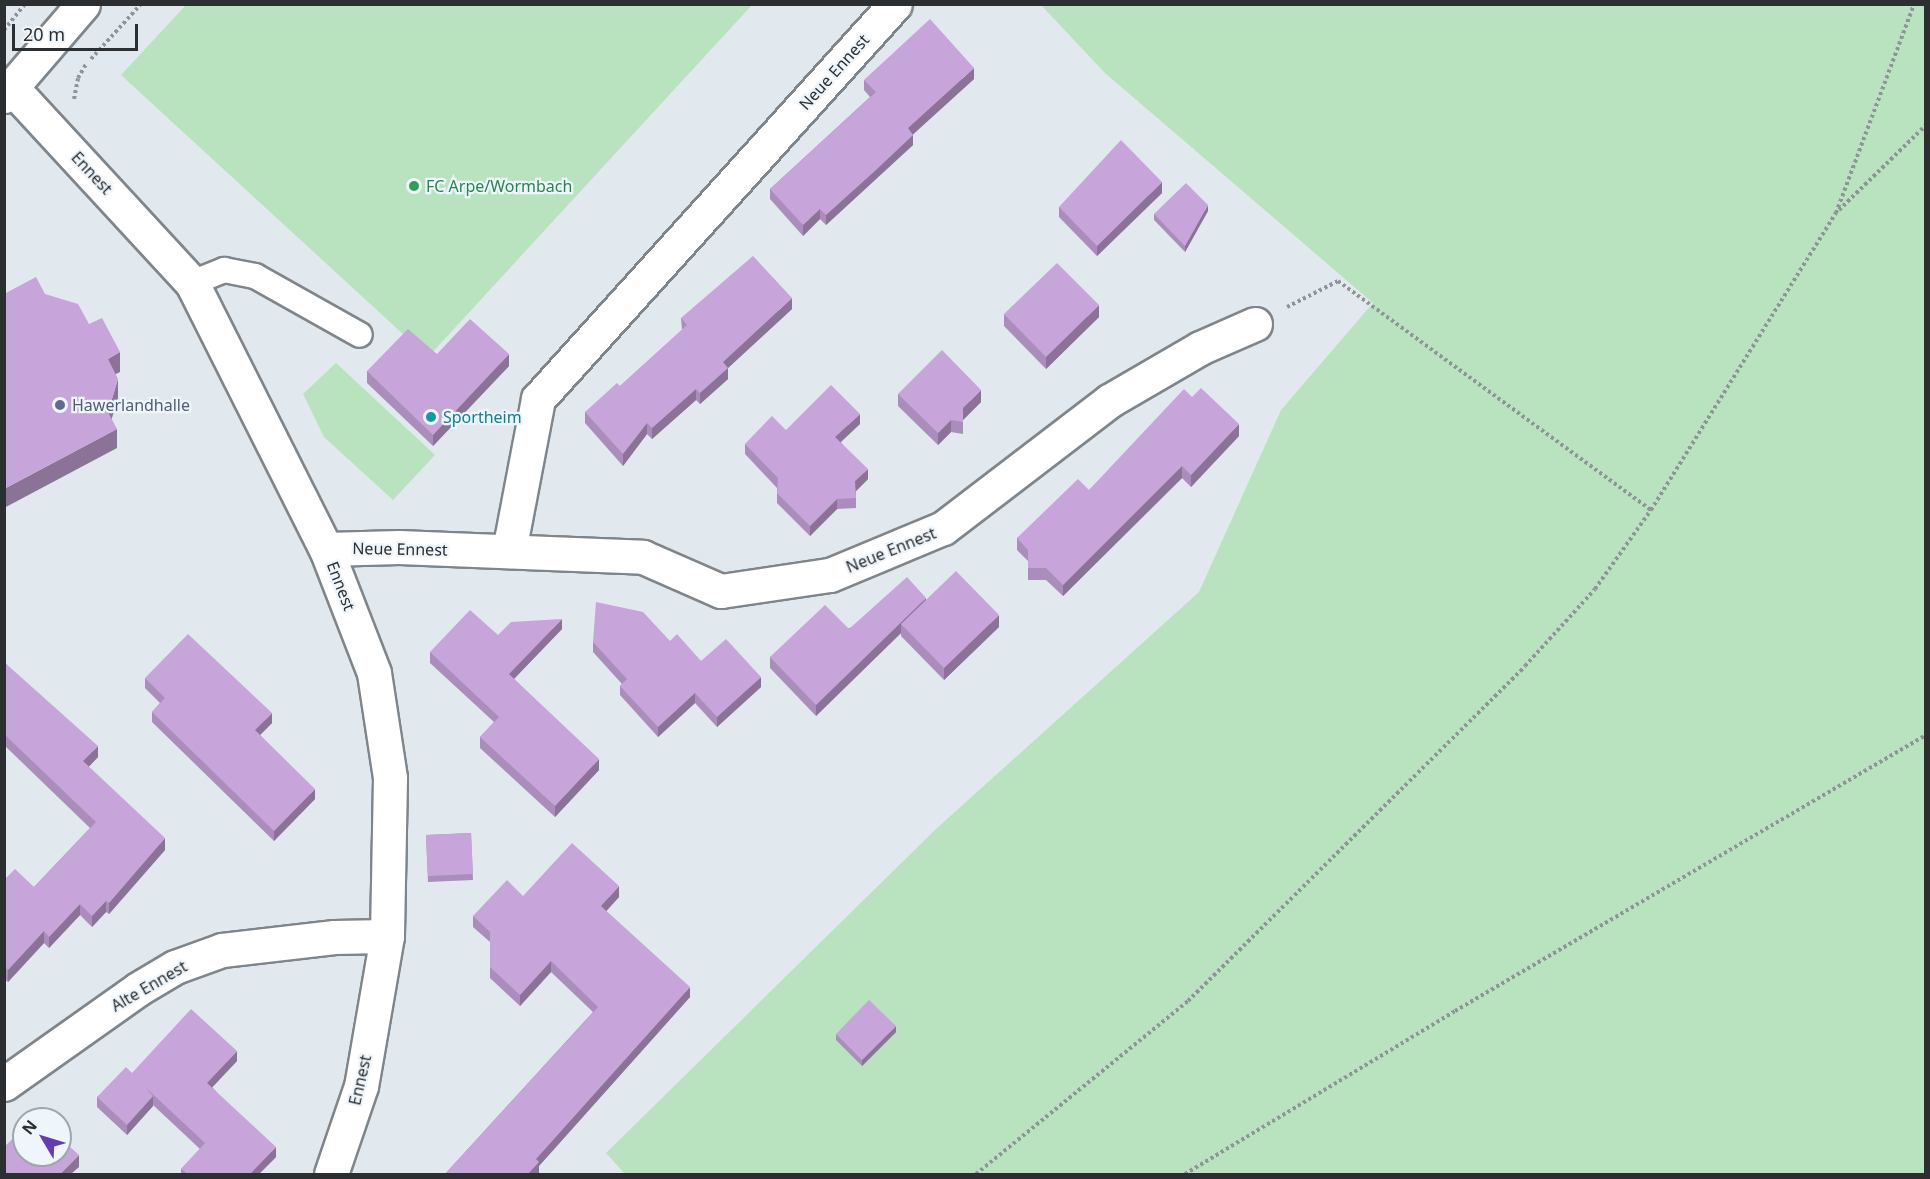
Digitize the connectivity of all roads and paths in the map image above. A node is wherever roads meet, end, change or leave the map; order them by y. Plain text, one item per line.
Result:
1 (25, 4) edge
2 (84, 4) edge
3 (141, 4) edge
4 (895, 4) edge
5 (1914, 4) edge
6 (4, 30) edge
7 (8, 92) edge
8 (1926, 125) edge
9 (73, 152) junction
10 (1836, 213) junction
11 (192, 283) junction
12 (1255, 324) joint
13 (360, 335) dead end
14 (1651, 510) junction
15 (326, 549) junction
16 (509, 551) junction
17 (1926, 735) edge
18 (387, 936) junction
19 (4, 1084) edge
20 (331, 1174) edge
21 (976, 1174) edge
22 (1185, 1174) edge

1 - 6 path
2 - 7 street
3 - 9 path
4 - 16 street, Neue Ennest
5 - 10 path
7 - 9 street, Ennest
8 - 10 path
9 - 11 street, Ennest
10 - 14 path
11 - 13 lane
11 - 15 street, Ennest
12 - 14 path
12 - 16 street, Neue Ennest
14 - 21 path
15 - 16 street, Neue Ennest
15 - 18 street, Ennest
17 - 22 path
18 - 19 street, Alte Ennest
18 - 20 street, Ennest

